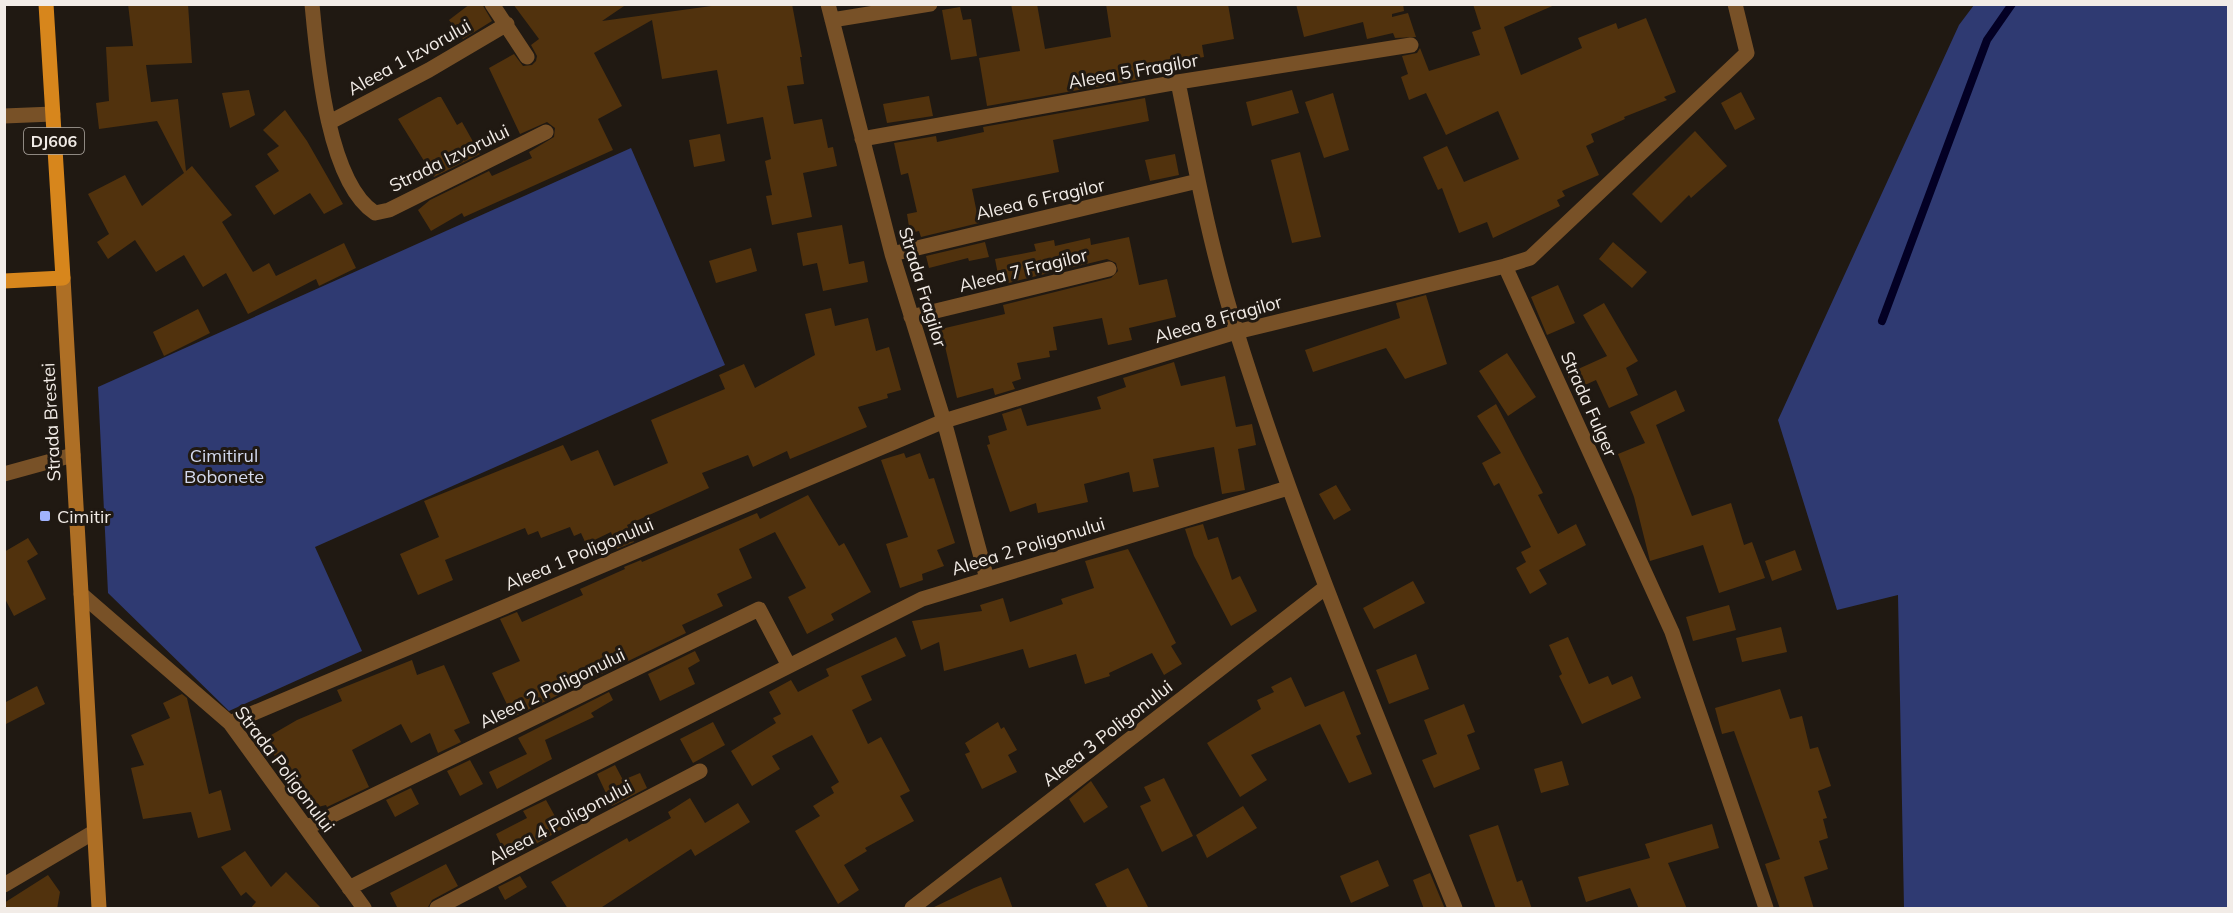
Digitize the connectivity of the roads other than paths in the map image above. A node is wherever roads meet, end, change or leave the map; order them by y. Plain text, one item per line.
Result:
1 (46, 4) edge
2 (312, 4) edge
3 (492, 4) edge
4 (828, 4) edge
5 (930, 4) edge
6 (1735, 4) edge
7 (832, 20) junction
8 (507, 24) junction
9 (1411, 45) dead end
10 (528, 57) dead end
11 (1178, 82) junction
12 (53, 114) junction
13 (4, 116) edge
14 (330, 122) junction
15 (546, 132) dead end
16 (862, 139) junction
17 (1198, 181) junction
18 (891, 254) junction
19 (1505, 266) junction
20 (1109, 269) dead end
21 (63, 278) junction
22 (4, 281) edge
23 (911, 317) junction
24 (1236, 332) junction
25 (944, 421) junction
26 (73, 455) junction
27 (4, 474) edge
28 (1288, 488) junction
29 (987, 579) junction
30 (1326, 587) junction
31 (81, 594) junction
32 (788, 664) junction
33 (230, 723) junction
34 (700, 771) dead end
35 (306, 828) junction
36 (94, 832) junction
37 (4, 885) edge
38 (349, 888) junction
39 (99, 909) edge
40 (364, 909) edge
41 (437, 909) edge
42 (912, 909) edge
43 (1455, 909) edge
44 (1766, 909) edge

1 - 12 main road, Strada Brestei / DJ606
2 - 14 street, Strada Izvorului
3 - 8 street
4 - 7 street, Strada Fragilor
5 - 7 street
6 - 19 street
7 - 16 street, Strada Fragilor
8 - 10 street
8 - 14 street, Aleea 1 Izvorului
9 - 11 street, Aleea 5 Fragilor
11 - 16 street, Aleea 5 Fragilor
11 - 17 street
12 - 13 street
12 - 21 main road, Strada Brestei / DJ606
14 - 15 street, Strada Izvorului
16 - 18 street, Strada Fragilor
17 - 18 street, Aleea 6 Fragilor
17 - 24 street
18 - 23 street, Strada Fragilor
19 - 24 street, Aleea 8 Fragilor
19 - 44 street, Strada Fulger
20 - 23 street, Aleea 7 Fragilor
21 - 22 main road
21 - 26 main road, Strada Brestei / DJ606
23 - 25 street, Strada Fragilor
24 - 25 street, Aleea 8 Fragilor
24 - 28 street
25 - 29 street, Strada Fragilor
25 - 33 street, Aleea 1 Poligonului
26 - 27 street
26 - 31 main road, Strada Brestei / DJ606
28 - 29 street, Aleea 2 Poligonului
28 - 30 street
29 - 32 street, Aleea 2 Poligonului
30 - 42 street, Aleea 3 Poligonului
30 - 43 street
31 - 33 street, Strada Poligonului
31 - 36 main road, Strada Brestei / DJ606
32 - 35 street, Aleea 2 Poligonului
32 - 38 street, Aleea 2 Poligonului
33 - 35 street, Strada Poligonului
34 - 41 street, Aleea 4 Poligonului
35 - 38 street, Strada Poligonului
36 - 37 street
36 - 39 main road, Strada Brestei / DJ606
38 - 40 street, Strada Poligonului

